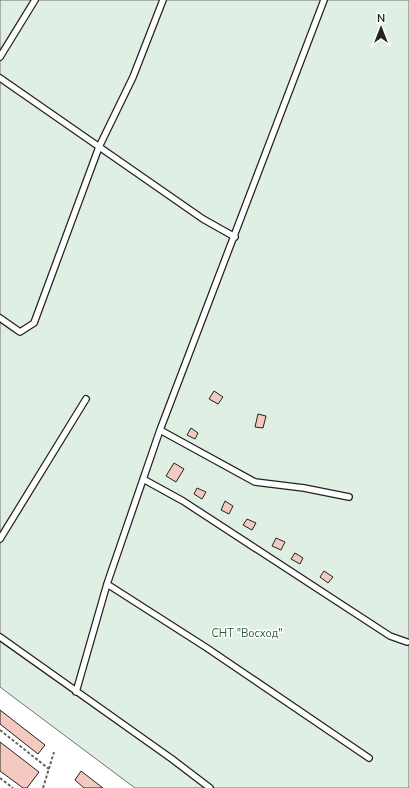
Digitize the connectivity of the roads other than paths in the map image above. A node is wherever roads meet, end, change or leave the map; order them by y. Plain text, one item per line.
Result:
1 (35, 0) edge
2 (163, 0) edge
3 (324, 0) edge
4 (0, 57) edge
5 (0, 78) edge
6 (99, 147) junction
7 (235, 237) junction
8 (1, 321) edge
9 (86, 399) dead end
10 (160, 430) junction
11 (143, 479) junction
12 (349, 497) dead end
13 (0, 539) edge
14 (107, 584) junction
15 (0, 637) edge
16 (407, 642) dead end
17 (76, 692) junction
18 (369, 758) dead end
19 (210, 788) edge

1 - 4 lane
2 - 6 lane
3 - 7 lane
5 - 6 lane
6 - 7 lane
6 - 8 lane
7 - 10 lane
9 - 13 lane
10 - 11 lane
10 - 12 lane
11 - 14 lane
11 - 16 lane
14 - 17 lane
14 - 18 lane
15 - 17 lane
17 - 19 lane

